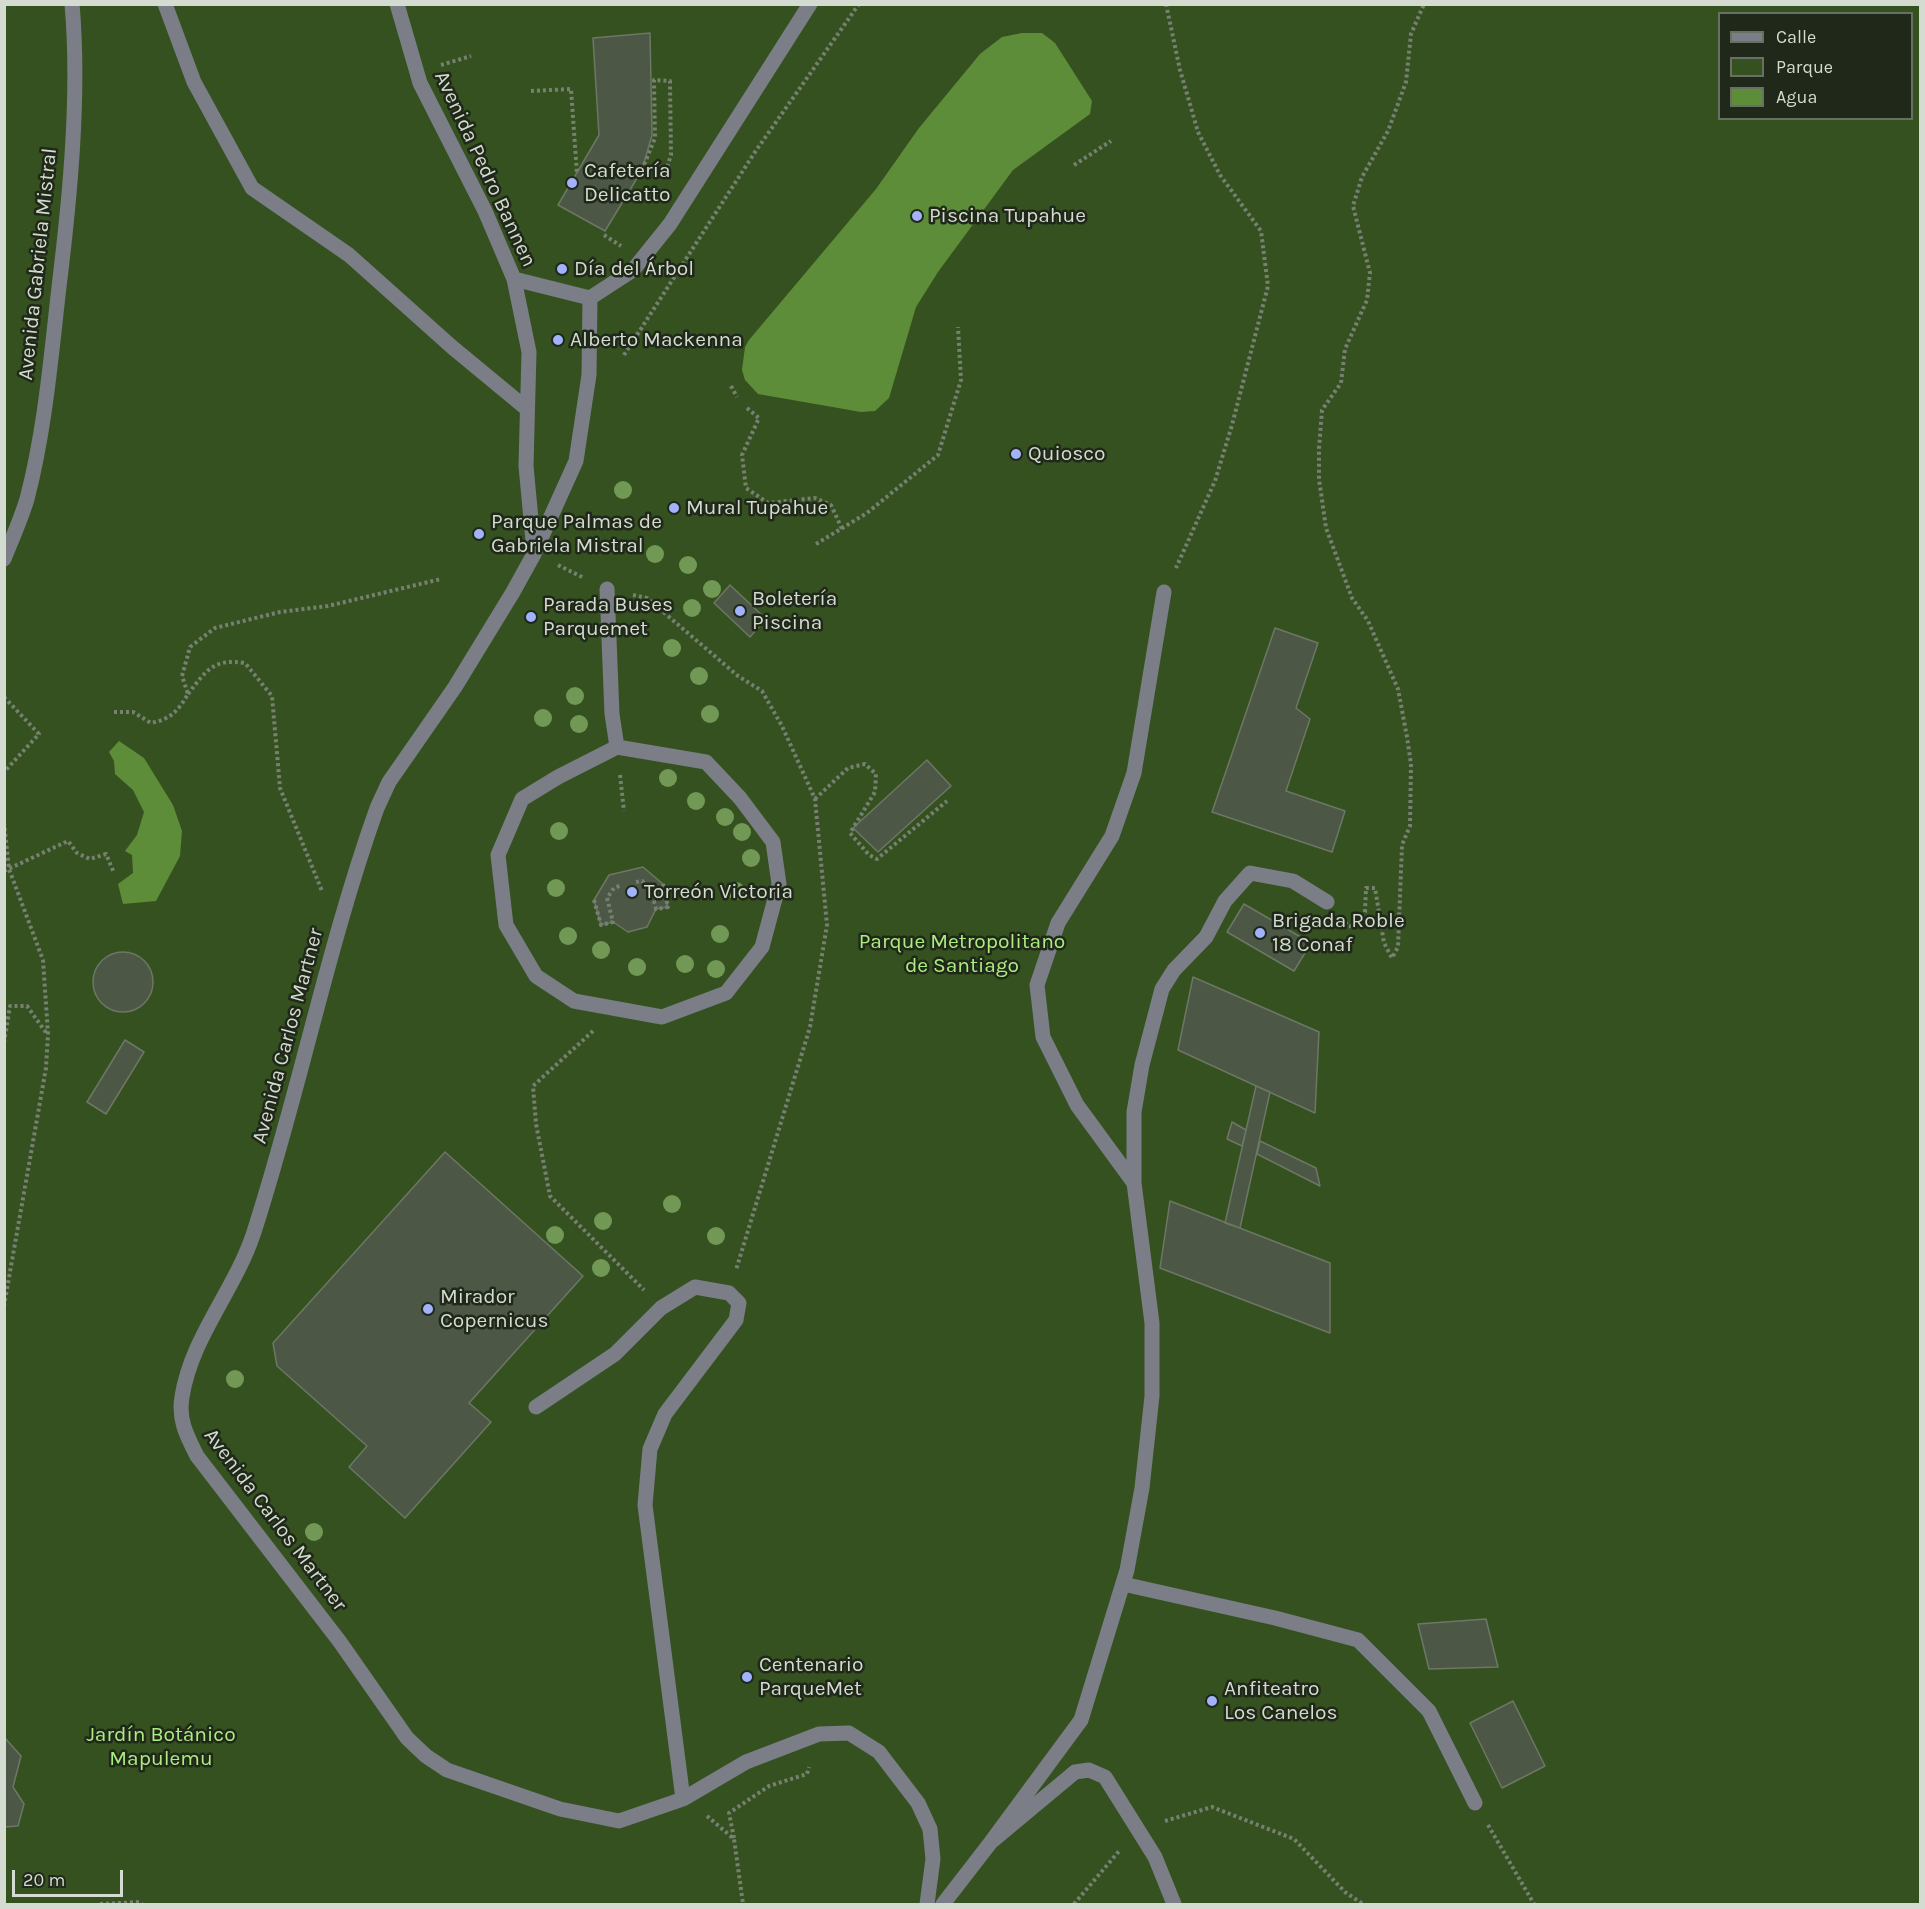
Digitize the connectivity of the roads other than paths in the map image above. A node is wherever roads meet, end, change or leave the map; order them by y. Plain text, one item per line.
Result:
1 (72, 4) edge
2 (165, 4) edge
3 (397, 4) edge
4 (810, 4) edge
5 (514, 279) junction
6 (590, 298) junction
7 (527, 409) junction
8 (534, 554) junction
9 (4, 559) edge
10 (607, 590) dead end
11 (1164, 592) road end
12 (617, 747) junction
13 (1327, 902) road end
14 (1134, 1183) junction
15 (536, 1407) dead end
16 (1123, 1584) junction
17 (683, 1799) junction
18 (1475, 1803) road end
19 (991, 1842) junction
20 (927, 1905) edge
21 (943, 1905) edge
22 (1174, 1905) edge

1 - 9 street, Avenida Gabriela Mistral
2 - 7 street
3 - 5 street, Avenida Pedro Bannen
4 - 6 street
5 - 6 street
5 - 7 street, Avenida Pedro Bannen
6 - 8 street
7 - 8 street, Avenida Pedro Bannen
8 - 17 street, Avenida Carlos Martner
10 - 12 street
11 - 14 street
12 - 12 street
13 - 14 street
14 - 16 street
15 - 17 street
16 - 18 street
16 - 19 street
17 - 20 street, Avenida Carlos Martner
19 - 21 street
19 - 22 street

